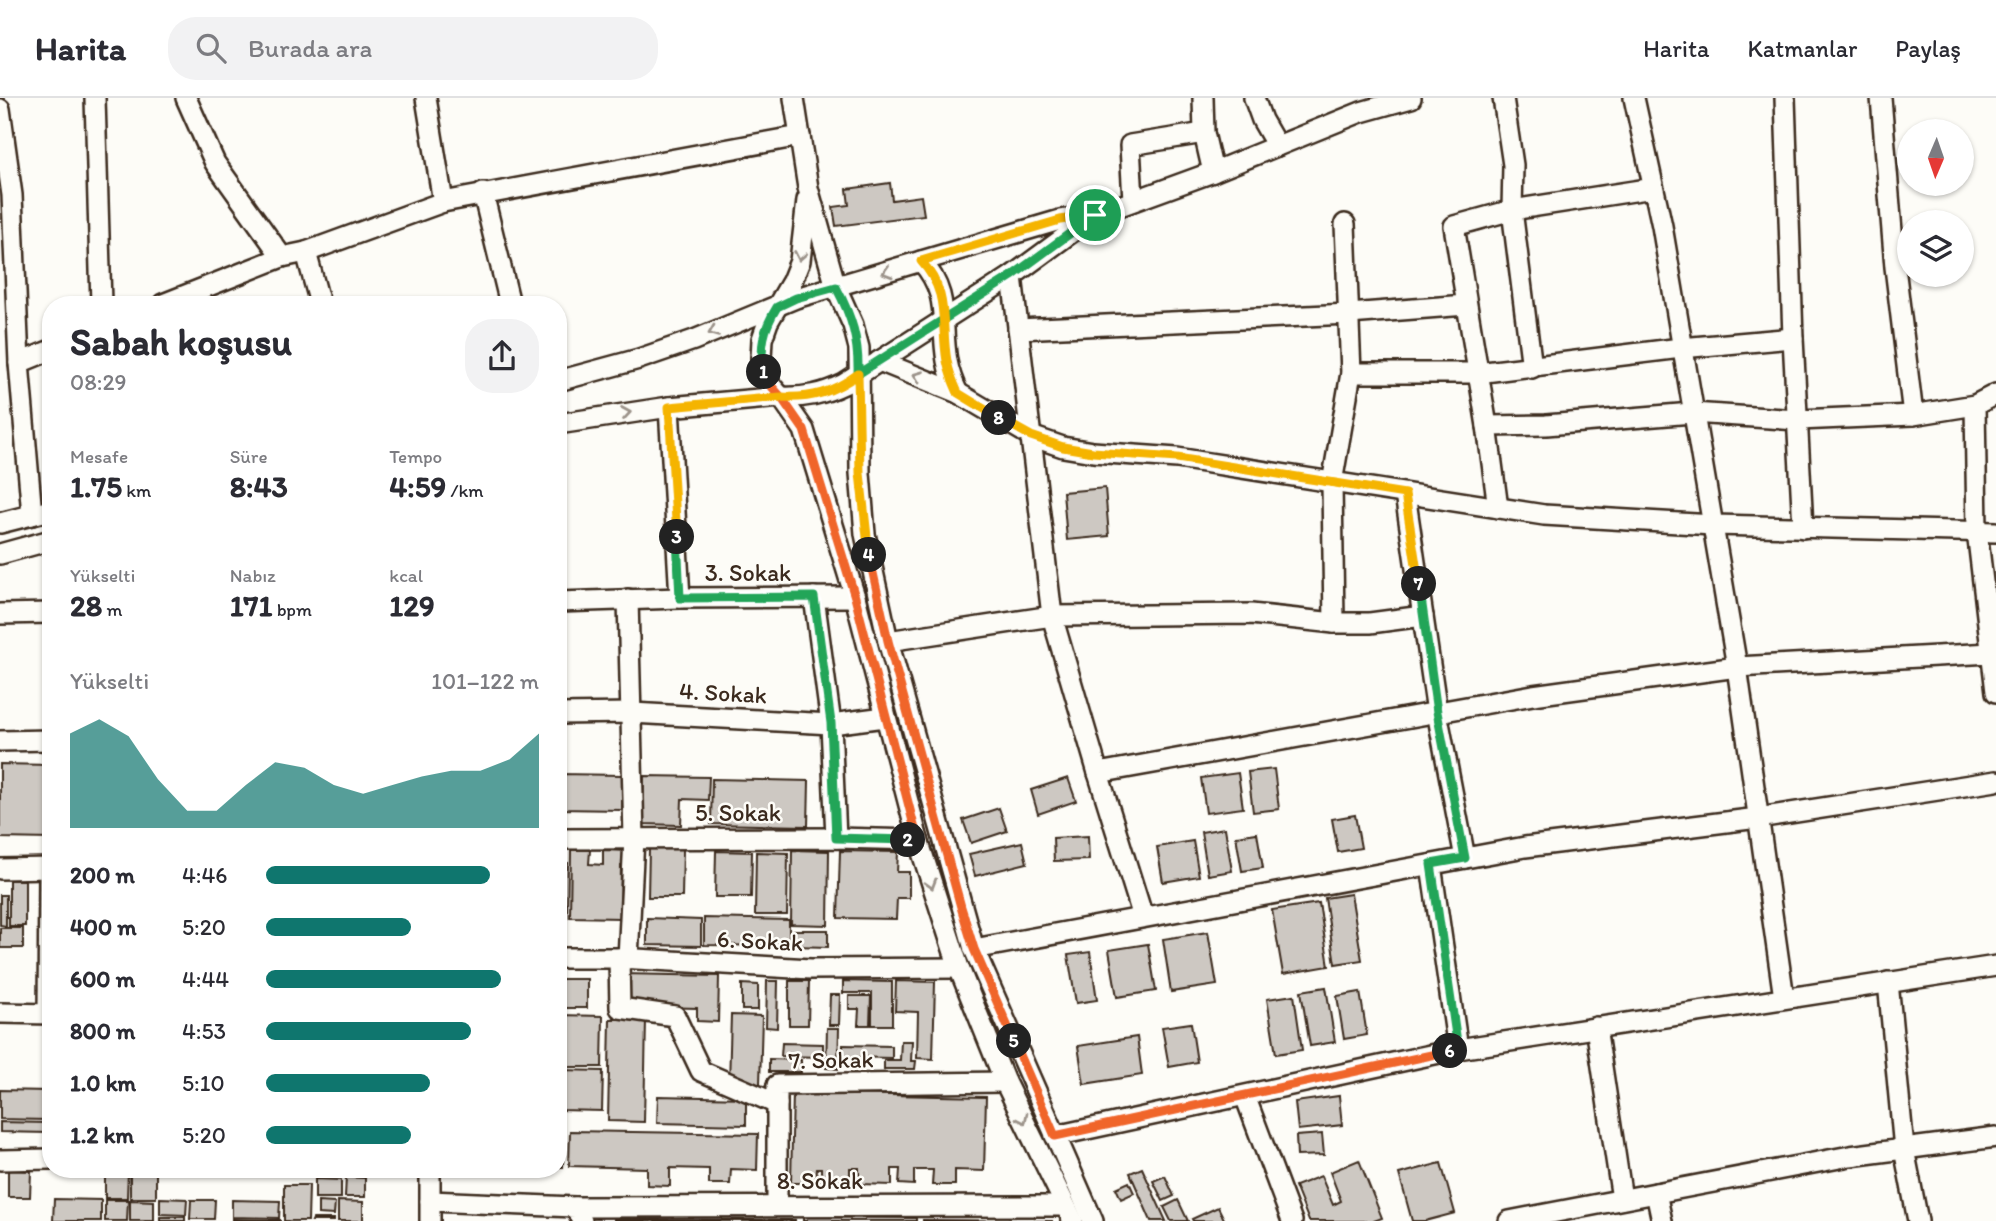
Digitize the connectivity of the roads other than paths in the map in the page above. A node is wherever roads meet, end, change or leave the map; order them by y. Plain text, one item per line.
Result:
1 (95, 98) edge
2 (186, 98) edge
3 (426, 98) edge
4 (794, 98) edge
5 (1203, 98) edge
6 (1254, 98) edge
7 (1411, 98) edge
8 (1503, 98) edge
9 (1634, 98) edge
10 (1785, 98) edge
11 (1881, 98) edge
12 (1360, 105) edge
13 (0, 109) edge
14 (1204, 133) junction
15 (800, 136) junction
16 (1277, 146) junction
17 (1213, 172) junction
18 (808, 188) junction
19 (1653, 188) junction
20 (483, 193) junction
21 (1133, 201) junction
22 (443, 202) junction
23 (1512, 210) junction
24 (1095, 215) junction
25 (1345, 224) dead end
26 (306, 252) junction
27 (282, 257) junction
28 (921, 261) junction
29 (1012, 276) junction
30 (836, 287) junction
31 (101, 296) edge
32 (183, 296) edge
33 (318, 296) edge
34 (508, 296) edge
35 (1466, 305) junction
36 (777, 307) junction
37 (1349, 314) junction
38 (944, 319) junction
39 (1018, 329) junction
40 (1793, 338) junction
41 (1681, 348) junction
42 (42, 354) edge
43 (879, 361) junction
44 (19, 363) junction
45 (1532, 368) junction
46 (1351, 373) junction
47 (1477, 373) junction
48 (858, 374) junction
49 (567, 379) edge
50 (958, 393) junction
51 (1996, 394) edge
52 (781, 397) junction
53 (1975, 405) junction
54 (669, 407) junction
55 (1692, 413) junction
56 (1913, 415) junction
57 (1798, 420) junction
58 (567, 423) edge
59 (1488, 426) junction
60 (1031, 436) junction
61 (1332, 483) junction
62 (1405, 494) junction
63 (1498, 508) junction
64 (41, 513) edge
65 (0, 523) edge
66 (1713, 525) junction
67 (1803, 528) junction
68 (1986, 531) edge
69 (42, 542) edge
70 (0, 554) edge
71 (814, 597) junction
72 (855, 597) junction
73 (680, 598) junction
74 (628, 599) junction
75 (567, 602) edge
76 (42, 613) edge
77 (0, 614) edge
78 (1052, 616) junction
79 (1423, 616) junction
80 (1334, 623) junction
81 (888, 641) junction
82 (1992, 653) junction
83 (1737, 667) junction
84 (1996, 692) edge
85 (1437, 712) junction
86 (632, 713) junction
87 (567, 714) edge
88 (886, 718) junction
89 (831, 723) junction
90 (42, 740) edge
91 (0, 741) edge
92 (1098, 773) junction
93 (1996, 781) edge
94 (1758, 818) junction
95 (634, 838) junction
96 (836, 838) junction
97 (567, 839) edge
98 (918, 841) junction
99 (1465, 858) junction
100 (1431, 864) junction
101 (42, 868) edge
102 (0, 869) edge
103 (1143, 917) junction
104 (974, 949) junction
105 (567, 958) edge
106 (623, 958) junction
107 (1996, 966) edge
108 (959, 968) junction
109 (1888, 982) junction
110 (1784, 998) junction
111 (0, 1013) edge
112 (42, 1014) edge
113 (1596, 1027) junction
114 (1458, 1049) junction
115 (1005, 1082) junction
116 (1245, 1096) junction
117 (777, 1104) junction
118 (1055, 1136) junction
119 (1996, 1137) edge
120 (1904, 1149) junction
121 (42, 1159) edge
122 (0, 1160) edge
123 (430, 1178) edge
124 (1656, 1193) junction
125 (1622, 1199) junction
126 (430, 1201) junction
127 (776, 1205) junction
128 (1069, 1213) edge
129 (578, 1214) edge
130 (430, 1221) edge
131 (1093, 1221) edge
132 (1292, 1221) edge
133 (1509, 1221) edge
134 (1662, 1221) edge
135 (1918, 1221) edge

1 - 31 street
2 - 27 street
3 - 22 street
4 - 15 street
5 - 14 street
6 - 16 street
7 - 12 street
8 - 23 street
9 - 19 street
10 - 40 street
11 - 56 street
12 - 16 street
13 - 44 street
14 - 17 street
14 - 21 street
15 - 18 street
15 - 20 street
16 - 17 street
17 - 21 street
18 - 30 street
18 -> 36 street
19 - 23 street
19 - 41 street
20 - 22 street
20 - 34 street
21 - 24 street
22 - 26 street
23 - 35 street
23 - 45 street
24 - 28 street
24 - 29 street
25 - 37 street
26 - 27 street
26 - 33 street
27 - 32 street
28 -> 30 street
28 - 38 street
29 - 38 street
29 - 39 street
30 - 36 street
30 - 48 street
35 - 37 street
35 - 47 street
36 -> 49 street
36 - 52 street
37 - 39 street
37 - 46 street
38 - 43 street
38 - 50 street
39 - 60 street
40 - 41 street
40 - 57 street
41 - 45 street
41 - 55 street
42 - 44 street
43 - 48 street
50 -> 43 street
44 - 64 street
45 - 47 street
46 - 47 street
46 - 61 street
47 - 59 street
48 - 52 street
48 - 81 street
50 - 60 street
51 - 53 street
52 - 54 street
52 - 72 street
53 - 56 street
53 - 68 street
58 -> 54 street
54 - 73 street
55 - 57 street
55 - 59 street
55 - 66 street
56 - 57 street
57 - 67 street
59 - 63 street
60 - 61 street
60 - 78 street
61 - 62 street
61 - 80 street
62 - 63 street
62 - 79 street
63 - 66 street
64 - 65 street
66 - 67 street
66 - 83 street
67 - 68 street
68 - 82 street
69 - 70 street
71 - 72 street, 3. Sokak
71 - 73 street, 3. Sokak
71 - 89 street
72 - 88 street
73 - 74 street, 3. Sokak
74 - 75 street, 3. Sokak
74 - 86 street
76 - 77 street
78 - 80 street
78 - 81 street
78 - 92 street
79 - 80 street
79 - 85 street
81 - 104 street
82 - 83 street
82 - 84 street
83 - 85 street
83 - 94 street
85 - 92 street
85 - 99 street
86 - 87 street, 4. Sokak
86 - 89 street, 4. Sokak
86 - 95 street
88 - 89 street, 4. Sokak
88 - 98 street
89 - 96 street
90 - 91 street
92 - 103 street
93 - 94 street
94 - 99 street
94 - 110 street
95 - 96 street, 5. Sokak
95 - 97 street, 5. Sokak
95 - 106 street
96 - 98 street, 5. Sokak
98 -> 108 street
99 - 100 street
100 - 103 street
100 - 114 street
101 - 102 street
103 - 104 street
104 - 118 street
105 - 106 street, 6. Sokak
106 - 108 street, 6. Sokak
106 - 117 street
107 - 109 street
108 - 115 street
109 - 110 street
109 - 120 street
110 - 113 street
111 - 112 street
113 - 114 street
113 - 125 street
114 - 116 street
115 - 117 street, 7. Sokak
115 -> 128 street
116 - 118 street
116 - 132 street
117 - 127 street, 7. Sokak
118 - 131 street
119 - 120 street
120 - 124 street
120 - 135 street
121 - 122 street
123 - 126 street
124 - 125 street
124 - 134 street
125 - 133 street
126 - 129 street, 8. Sokak
126 - 130 street
127 - 128 street, 8. Sokak
127 - 129 street, 8. Sokak

